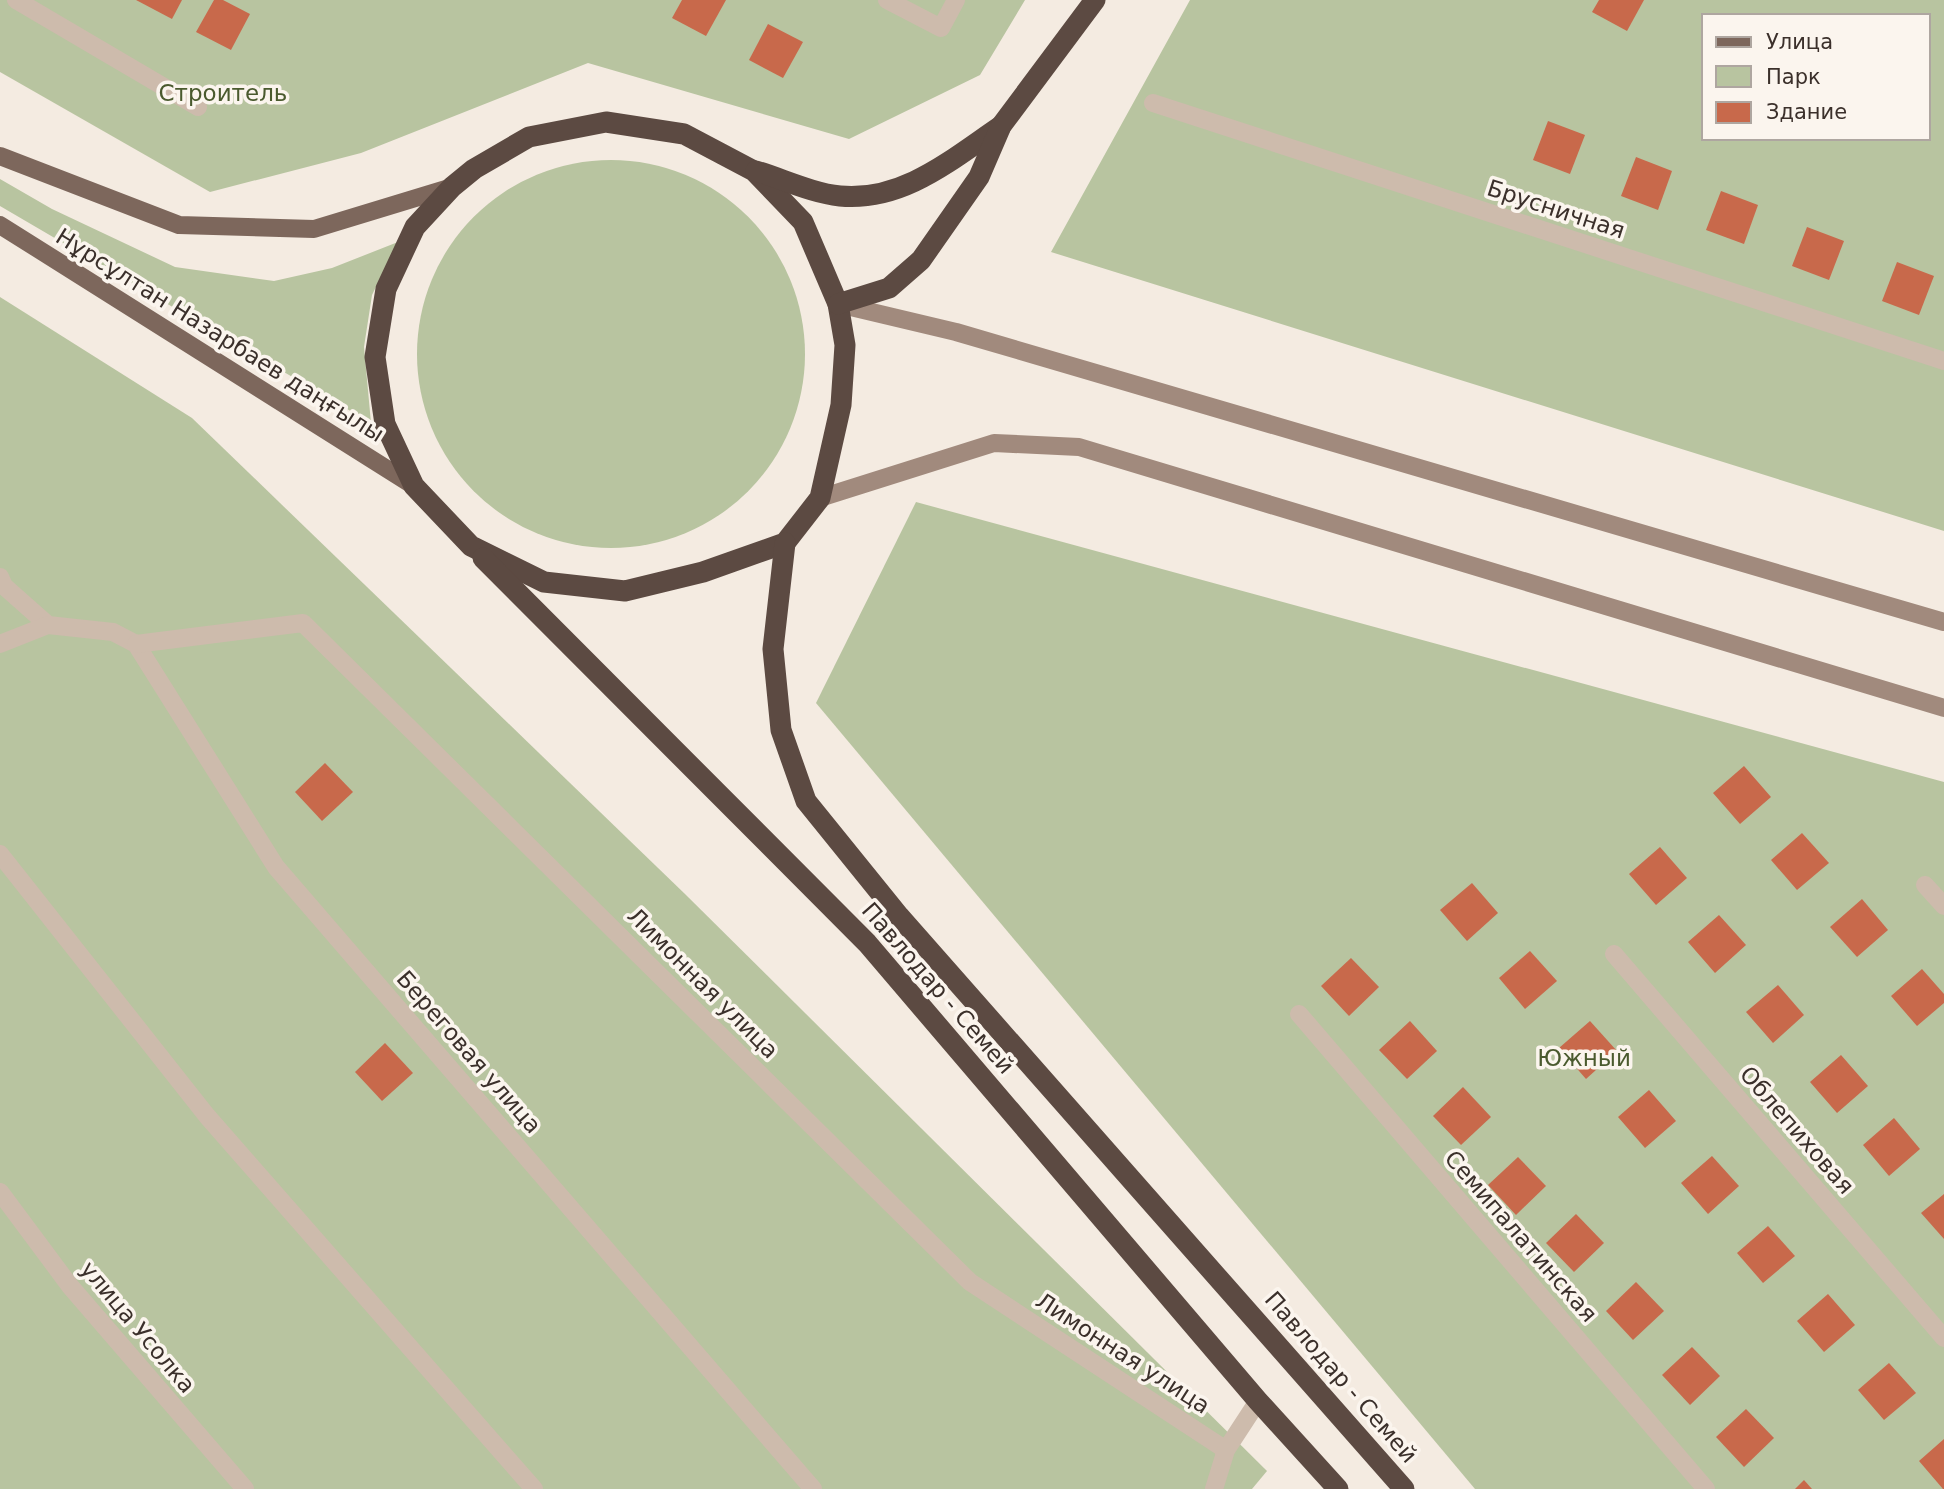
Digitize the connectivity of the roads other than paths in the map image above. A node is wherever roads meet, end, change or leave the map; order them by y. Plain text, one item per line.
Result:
1 (16, 0) edge
2 (887, 0) edge
3 (956, 0) edge
4 (1095, 0) edge
5 (1153, 103) dead end
6 (198, 107) dead end
7 (1001, 126) junction
8 (0, 156) edge
9 (754, 171) junction
10 (452, 187) junction
11 (0, 225) edge
12 (838, 304) junction
13 (1944, 361) edge
14 (414, 486) junction
15 (820, 498) junction
16 (785, 543) junction
17 (471, 546) junction
18 (0, 576) edge
19 (1944, 622) edge
20 (48, 625) junction
21 (0, 644) edge
22 (136, 644) junction
23 (1944, 708) edge
24 (0, 854) edge
25 (1926, 885) dead end
26 (1944, 906) edge
27 (1614, 954) dead end
28 (1299, 1014) dead end
29 (0, 1192) edge
30 (1944, 1338) edge
31 (1258, 1401) junction
32 (1226, 1450) junction
33 (245, 1489) edge
34 (534, 1489) edge
35 (813, 1489) edge
36 (1214, 1489) edge
37 (1338, 1489) edge
38 (1404, 1489) edge
39 (1706, 1489) edge

1 - 6 street
2 - 3 street
4 - 7 highway
5 - 13 street, Брусничная
7 - 9 highway
7 - 12 highway
8 - 10 main road
9 - 10 highway, Павлодар - Семей
9 - 12 highway
10 - 14 highway, Павлодар - Семей
11 - 14 main road, Нұрсұлтан Назарбаев даңғылы
12 - 15 highway
12 - 19 main road
14 - 17 highway, Павлодар - Семей
15 - 16 highway
15 - 23 main road
16 - 17 highway
16 - 38 highway, Павлодар - Семей
17 - 31 highway, Павлодар - Семей
18 - 20 street
20 - 21 street
20 - 22 street
22 - 32 street, Лимонная улица
22 - 35 street, Береговая улица
24 - 34 street
25 - 26 street
27 - 30 street, Облепиховая
28 - 39 street, Семипалатинская
29 - 33 street, улица Усолка
31 - 32 street
31 - 37 highway, Павлодар - Семей
32 - 36 street

